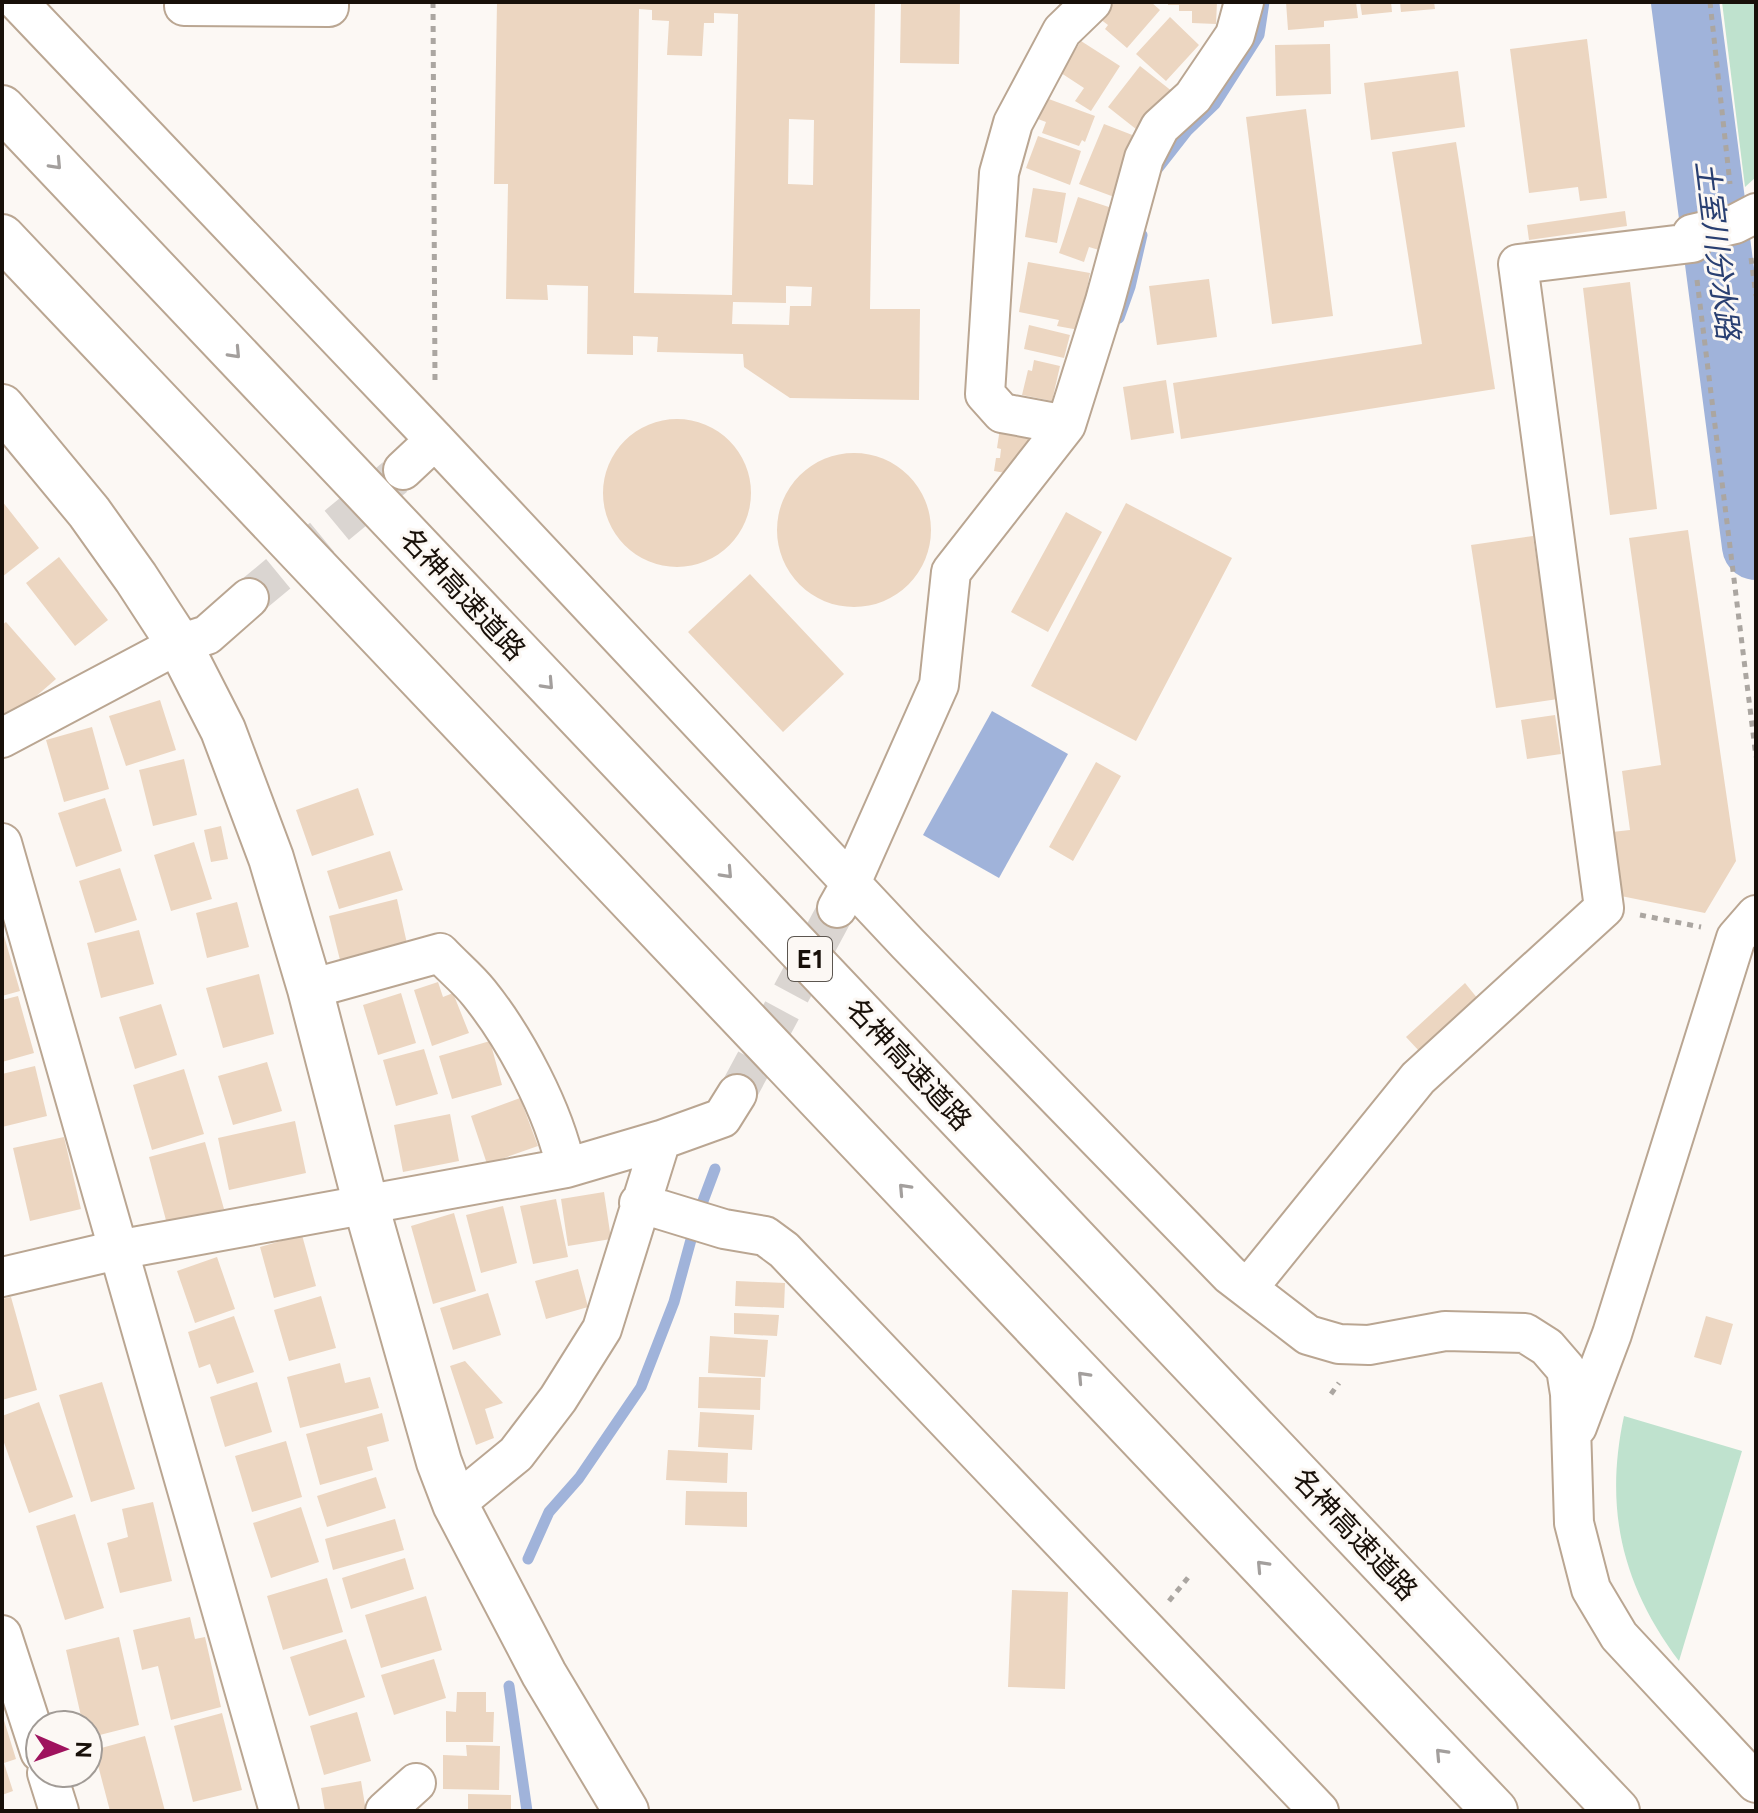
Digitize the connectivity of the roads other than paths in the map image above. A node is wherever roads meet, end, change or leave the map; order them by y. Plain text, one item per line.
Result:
1 (18, 2) edge
2 (329, 2) edge
3 (1092, 2) edge
4 (1244, 2) edge
5 (184, 6) dead end
6 (2, 108) edge
7 (1721, 228) edge
8 (2, 237) edge
9 (2, 407) edge
10 (1066, 425) junction
11 (425, 430) junction
12 (403, 470) tunnel mouth
13 (249, 598) tunnel mouth
14 (179, 644) junction
15 (2, 738) edge
16 (2, 843) edge
17 (844, 895) junction
18 (1756, 915) edge
19 (310, 989) junction
20 (737, 1094) tunnel mouth
21 (661, 1140) junction
22 (566, 1168) junction
23 (366, 1205) junction
24 (646, 1205) junction
25 (117, 1250) junction
26 (2, 1277) edge
27 (1248, 1288) junction
28 (1572, 1441) junction
29 (455, 1504) junction
30 (2, 1635) edge
31 (26, 1709) edge
32 (416, 1783) dead end
33 (1756, 1783) edge
34 (52, 1789) edge
35 (59, 1811) edge
36 (279, 1811) edge
37 (385, 1811) edge
38 (626, 1811) edge
39 (1319, 1811) edge
40 (1495, 1811) edge
41 (1617, 1811) edge

1 - 11 street
2 - 5 street
3 - 10 street
4 - 10 street
6 -> 41 main road, 名神高速道路 / E1
7 - 27 street
40 -> 8 main road
9 - 14 main road
10 - 17 street
11 - 12 street
11 - 17 street
13 - 14 street
14 - 15 street
14 - 19 main road
16 - 25 street
17 - 27 street
18 - 28 street
19 - 22 street
19 - 23 main road
20 - 21 street
21 - 22 street
21 - 24 street
22 - 23 street
23 - 25 street
23 - 29 main road
24 - 29 street
24 - 39 street
25 - 26 street
25 - 36 street
27 - 28 street
28 - 33 street
29 - 38 main road
30 - 31 street
32 - 37 street
34 - 35 street

